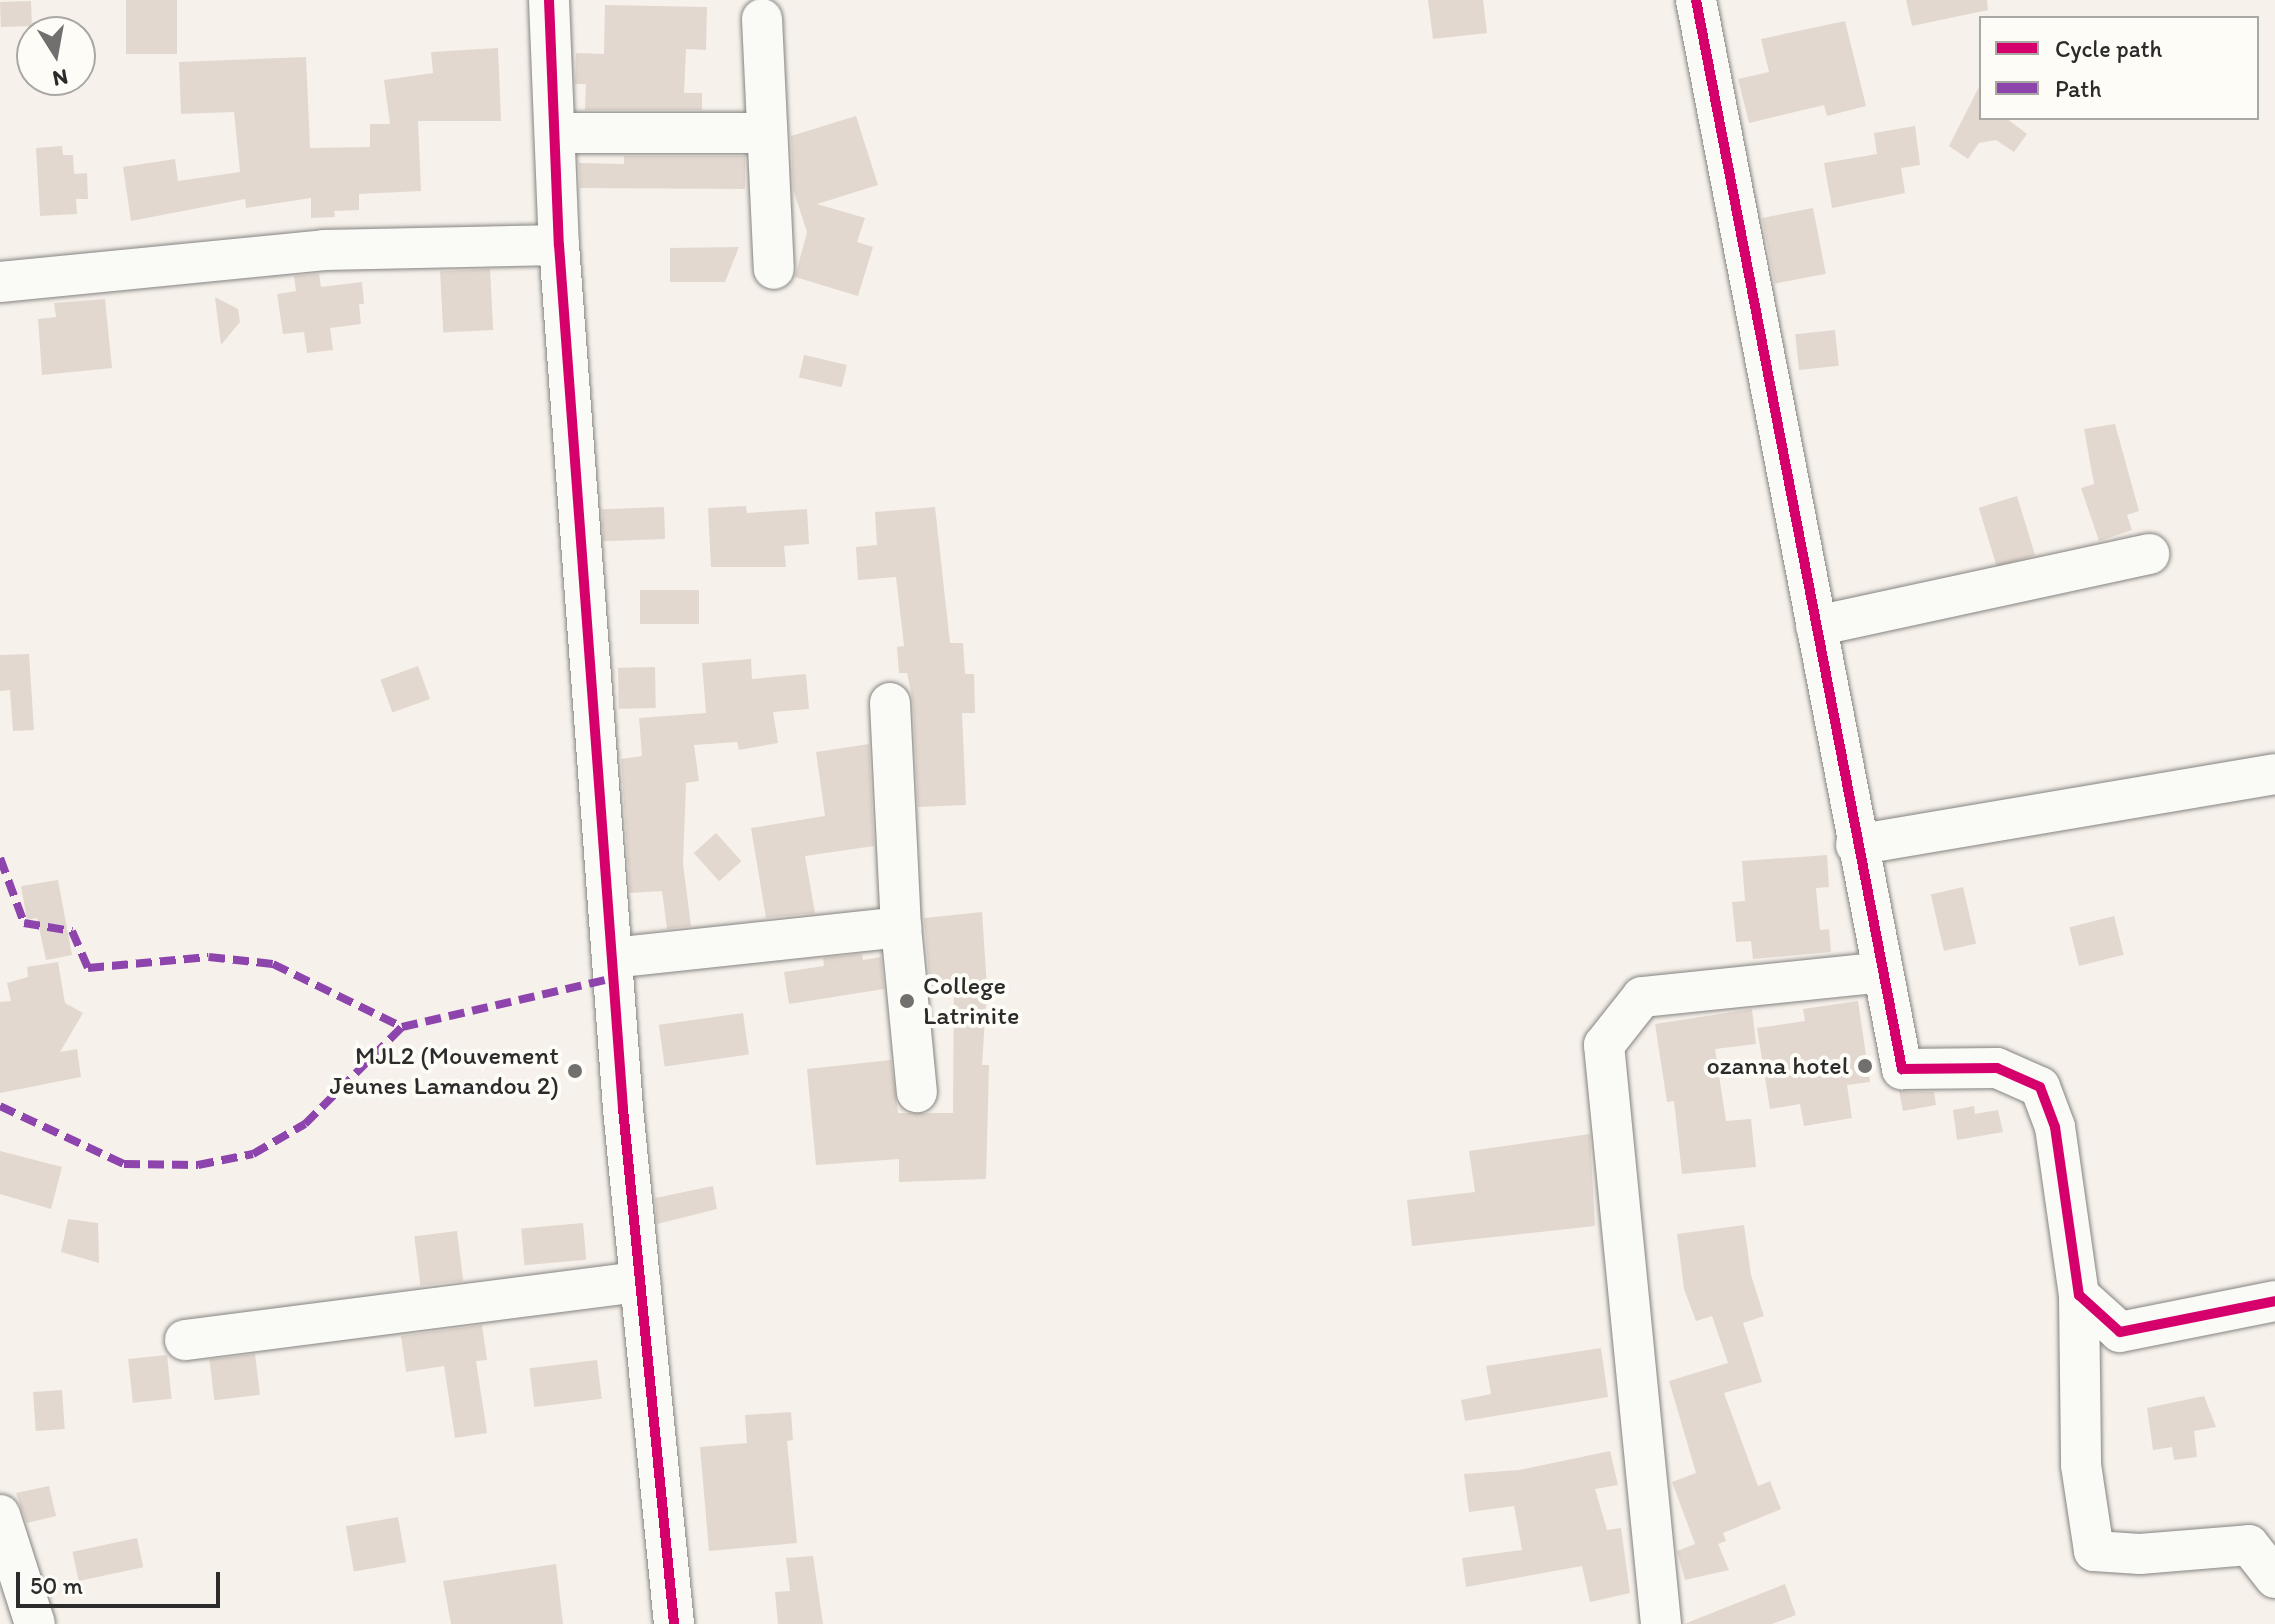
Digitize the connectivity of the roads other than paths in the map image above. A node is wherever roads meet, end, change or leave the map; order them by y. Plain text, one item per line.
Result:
1 (549, 0) edge
2 (1696, 0) edge
3 (762, 19) dead end
4 (557, 133) junction
5 (767, 133) junction
6 (559, 245) junction
7 (774, 269) dead end
8 (0, 282) edge
9 (2149, 554) dead end
10 (1816, 626) junction
11 (890, 703) dead end
12 (2275, 774) edge
13 (1856, 845) junction
14 (901, 927) junction
15 (612, 958) junction
16 (1883, 972) junction
17 (917, 1092) dead end
18 (640, 1282) junction
19 (2079, 1295) junction
20 (2275, 1301) edge
21 (185, 1340) dead end
22 (0, 1515) edge
23 (2275, 1578) edge
24 (35, 1624) edge
25 (674, 1624) edge
26 (1661, 1624) edge

1 - 4 street
2 - 10 street
3 - 5 street
4 - 5 street
4 - 6 street
5 - 7 street
6 - 8 street
6 - 15 street
9 - 10 street
10 - 13 street
11 - 14 street
12 - 13 street
13 - 16 street
14 - 15 street
14 - 17 street
15 - 18 street
16 - 19 street
16 - 26 street
18 - 21 street
18 - 25 street
19 - 20 street
19 - 23 street
22 - 24 street

